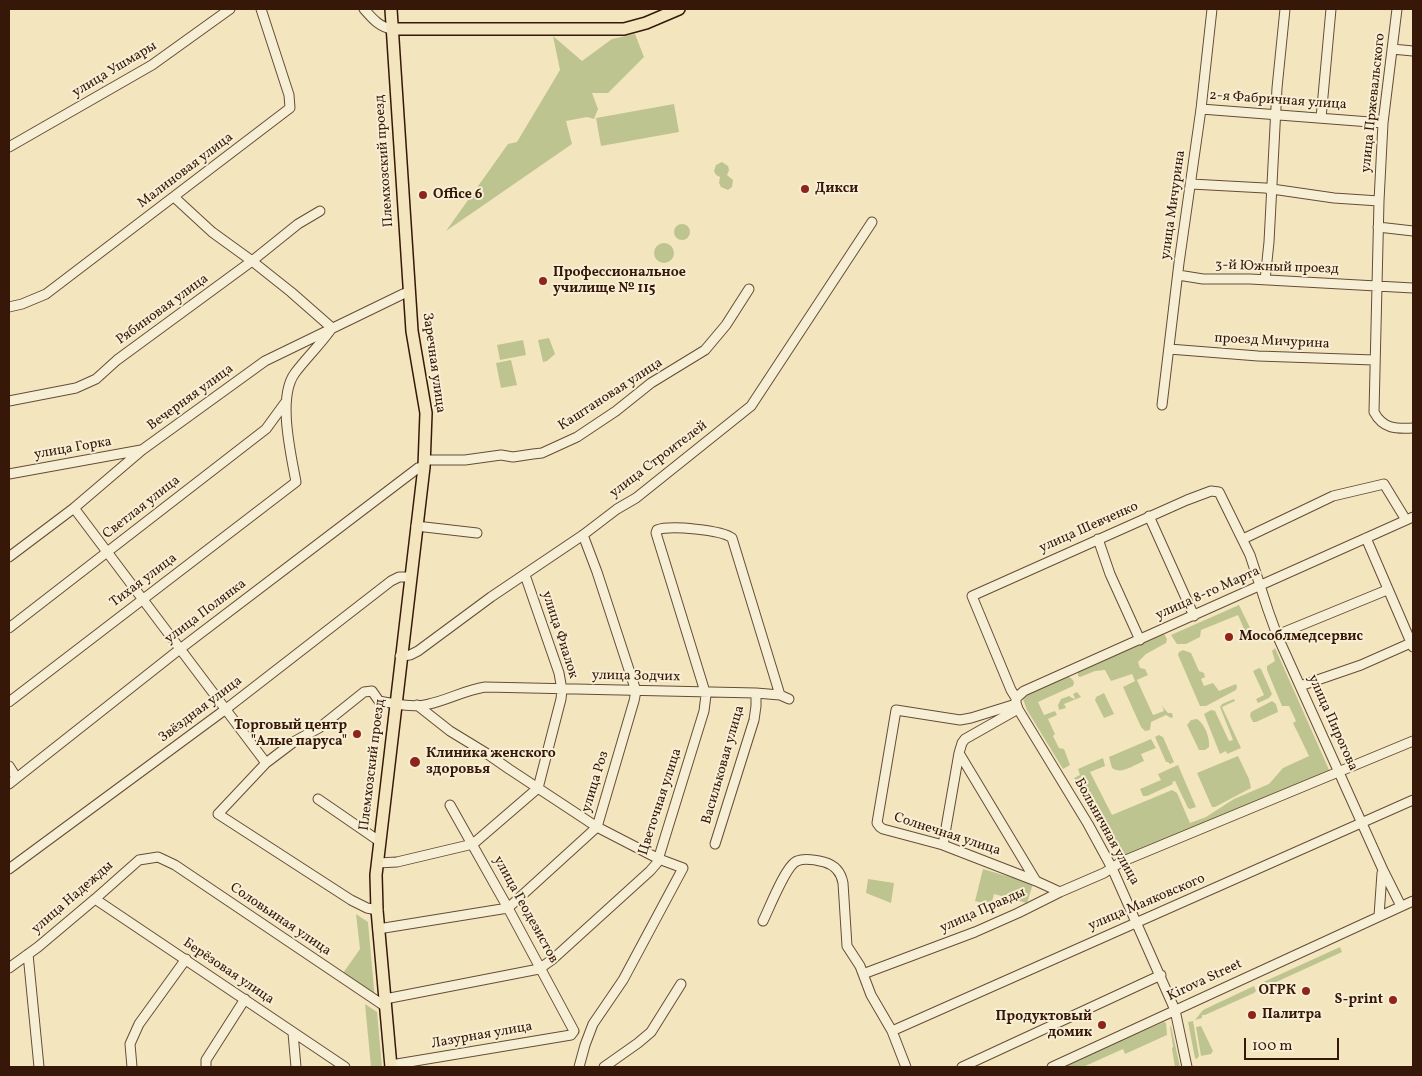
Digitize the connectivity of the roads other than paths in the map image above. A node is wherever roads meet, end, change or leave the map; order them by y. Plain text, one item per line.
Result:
1 (230, 9) edge
2 (261, 9) edge
3 (364, 9) edge
4 (391, 9) edge
5 (680, 9) edge
6 (1212, 9) edge
7 (1285, 9) edge
8 (1331, 9) edge
9 (1397, 9) edge
10 (392, 29) junction
11 (1392, 49) junction
12 (1413, 51) edge
13 (1201, 109) junction
14 (1276, 114) junction
15 (1321, 118) junction
16 (1383, 123) junction
17 (9, 147) edge
18 (1191, 184) junction
19 (1272, 189) junction
20 (174, 197) junction
21 (1378, 200) junction
22 (320, 211) dead end
23 (872, 222) dead end
24 (1378, 227) junction
25 (1413, 231) edge
26 (252, 260) junction
27 (1178, 274) junction
28 (1265, 280) junction
29 (1376, 285) junction
30 (1413, 288) edge
31 (749, 289) dead end
32 (409, 292) junction
33 (9, 307) edge
34 (332, 328) junction
35 (1169, 349) junction
36 (1374, 360) junction
37 (9, 401) edge
38 (285, 403) junction
39 (1162, 405) dead end
40 (1413, 428) edge
41 (142, 450) junction
42 (424, 464) junction
43 (9, 474) edge
44 (1219, 492) joint
45 (74, 508) junction
46 (1149, 516) junction
47 (1410, 518) edge
48 (416, 526) junction
49 (477, 532) dead end
50 (583, 535) junction
51 (1366, 538) junction
52 (1098, 539) junction
53 (1243, 539) junction
54 (109, 552) junction
55 (9, 557) edge
56 (524, 575) junction
57 (410, 577) junction
58 (1261, 586) junction
59 (1387, 590) junction
60 (972, 596) joint
61 (143, 600) junction
62 (1194, 616) junction
63 (9, 628) edge
64 (1277, 635) junction
65 (1140, 640) junction
66 (1412, 644) edge
67 (180, 649) junction
68 (400, 656) junction
69 (1300, 686) junction
70 (562, 690) junction
71 (636, 691) junction
72 (705, 692) junction
73 (756, 693) junction
74 (784, 697) joint
75 (9, 702) edge
76 (395, 704) junction
77 (1017, 704) junction
78 (417, 705) junction
79 (226, 709) junction
80 (1413, 741) edge
81 (959, 753) junction
82 (266, 763) junction
83 (9, 766) edge
84 (1338, 772) junction
85 (16, 778) junction
86 (9, 784) edge
87 (538, 788) junction
88 (318, 799) dead end
89 (1413, 800) edge
90 (450, 805) dead end
91 (1362, 823) junction
92 (597, 827) junction
93 (379, 841) junction
94 (473, 844) junction
95 (714, 844) dead end
96 (943, 846) junction
97 (158, 857) joint
98 (659, 859) junction
99 (377, 863) junction
100 (1112, 868) junction
101 (9, 870) edge
102 (1382, 870) junction
103 (1036, 881) junction
104 (1060, 892) junction
105 (95, 900) junction
106 (1413, 901) edge
107 (1401, 906) junction
108 (508, 908) junction
109 (377, 910) junction
110 (1379, 916) junction
111 (763, 921) dead end
112 (1138, 922) junction
113 (378, 929) junction
114 (28, 954) junction
115 (186, 959) junction
116 (9, 968) edge
117 (541, 968) junction
118 (863, 974) junction
119 (1161, 976) junction
120 (681, 984) dead end
121 (245, 999) junction
122 (385, 1003) junction
123 (1175, 1010) junction
124 (574, 1030) joint
125 (892, 1031) junction
126 (293, 1034) junction
127 (391, 1066) edge
128 (39, 1067) edge
129 (132, 1067) edge
130 (206, 1067) edge
131 (296, 1067) edge
132 (345, 1067) edge
133 (579, 1067) edge
134 (604, 1067) edge
135 (906, 1067) edge
136 (962, 1067) edge
137 (1052, 1067) edge
138 (1186, 1067) edge

1 - 17 street, улица Ушмары
2 - 20 street, Малиновая улица
3 - 10 street
4 - 10 main road, Племхозский проезд
5 - 10 main road
6 - 13 street, улица Мичурина
7 - 14 street
8 - 15 street
9 - 11 street, улица Пржевальского
10 - 32 main road, Племхозский проезд
11 - 12 street
11 - 16 street, улица Пржевальского
13 - 14 street, 2-я Фабричная улица
13 - 18 street, улица Мичурина
14 - 15 street, 2-я Фабричная улица
14 - 19 street
15 - 16 street, 2-я Фабричная улица
16 - 21 street, улица Пржевальского
18 - 19 street
18 - 27 street, улица Мичурина
19 - 21 street
19 - 28 street
20 - 26 street
20 - 33 street, Малиновая улица
21 - 24 street, улица Пржевальского
22 - 26 street, Рябиновая улица
23 - 50 street, улица Строителей
24 - 25 street
24 - 29 street
26 - 34 street
26 - 37 street, Рябиновая улица
27 - 28 street, 3-й Южный проезд
27 - 35 street, улица Мичурина
28 - 29 street, 3-й Южный проезд
29 - 30 street, 3-й Южный проезд
29 - 36 street
31 - 42 street, Каштановая улица
32 - 34 street, Вечерняя улица
32 - 42 main road, Заречная улица
34 - 38 street
34 - 41 street, Вечерняя улица
35 - 36 street, проезд Мичурина
35 - 39 street, улица Мичурина
36 - 40 street
38 - 54 street, Светлая улица
38 - 61 street, Тихая улица
41 - 43 street, улица Горка
41 - 45 street, Вечерняя улица
42 - 48 main road, Племхозский проезд
42 - 67 street, улица Полянка
44 - 46 street, улица Шевченко
44 - 53 street, улица Пирогова
45 - 54 street
45 - 55 street, Вечерняя улица
46 - 52 street, улица Шевченко
46 - 62 street
47 - 51 street, улица 8-го Марта
47 - 53 street
48 - 49 street
48 - 57 main road, Племхозский проезд
50 - 56 street, улица Строителей
50 - 71 street
51 - 58 street, улица 8-го Марта
51 - 59 street
52 - 60 street, улица Шевченко
52 - 65 street
53 - 58 street, улица Пирогова
54 - 61 street
54 - 63 street, Светлая улица
56 - 68 street, улица Строителей
56 - 70 street, улица Фиалок
57 - 68 main road, Племхозский проезд
57 - 79 street, Звёздная улица
58 - 62 street, улица 8-го Марта
58 - 64 street, улица Пирогова
59 - 64 street
59 - 66 street
60 - 77 street, Больничная улица
61 - 67 street
61 - 75 street, Тихая улица
62 - 65 street, улица 8-го Марта
64 - 69 street, улица Пирогова
65 - 77 street, улица 8-го Марта
66 - 69 street
67 - 79 street
67 - 85 street, улица Полянка
68 - 76 main road, Племхозский проезд
69 - 84 street, улица Пирогова
70 - 71 street, улица Зодчих
70 - 78 street, улица Зодчих
70 - 87 street, улица Фиалок
71 - 72 street, улица Зодчих
71 - 92 street, улица Роз
72 - 73 street, улица Зодчих
72 - 74 street, Цветочная улица
72 - 98 street, Цветочная улица
73 - 74 street, улица Зодчих
73 - 95 street, Васильковая улица
76 - 78 street, улица Зодчих
76 - 82 street
76 - 93 main road, Племхозский проезд
77 - 81 street
77 - 96 street, Солнечная улица
77 - 100 street, Больничная улица
78 - 87 street
79 - 82 street
79 - 101 street, Звёздная улица
80 - 84 street, улица Правды
81 - 96 street
81 - 103 street
82 - 109 street
83 - 85 street
84 - 91 street, улица Пирогова
84 - 100 street, улица Правды
85 - 86 street, улица Полянка
87 - 92 street
87 - 94 street
88 - 93 street
89 - 91 street, улица Маяковского
90 - 94 street, улица Геодезистов
91 - 102 street, улица Пирогова
91 - 112 street, улица Маяковского
92 - 98 street
92 - 108 street, улица Роз
93 - 99 main road, Племхозский проезд
94 - 99 street
94 - 108 street, улица Геодезистов
96 - 103 street, Солнечная улица
97 - 105 street, улица Надежды
97 - 122 street, Соловьиная улица
98 - 117 street, Цветочная улица
98 - 133 street
99 - 109 main road, Племхозский проезд
100 - 104 street, улица Правды
100 - 112 street, Больничная улица
102 - 107 street, улица Пирогова
102 - 110 street, улица Пирогова
103 - 104 street, Солнечная улица
104 - 118 street, улица Правды
105 - 114 street, улица Надежды
105 - 115 street, Берёзовая улица
106 - 107 street, Kirova Street
107 - 110 street, Kirova Street
108 - 113 street
108 - 117 street, улица Геодезистов
109 - 113 main road, Племхозский проезд
110 - 123 street, Kirova Street
111 - 118 street
112 - 119 street, Больничная улица
112 - 125 street, улица Маяковского
113 - 122 main road, Племхозский проезд
114 - 116 street, улица Надежды
114 - 128 street
115 - 121 street, Берёзовая улица
115 - 129 street
117 - 122 street, Цветочная улица
117 - 124 street, улица Геодезистов
118 - 125 street
119 - 123 street, Больничная улица
119 - 136 street
120 - 134 street
121 - 126 street, Берёзовая улица
121 - 130 street
122 - 127 main road, Племхозский проезд
123 - 137 street, Kirova Street
123 - 138 street, Больничная улица
124 - 127 street, Лазурная улица
125 - 135 street
126 - 131 street
126 - 132 street, Берёзовая улица

